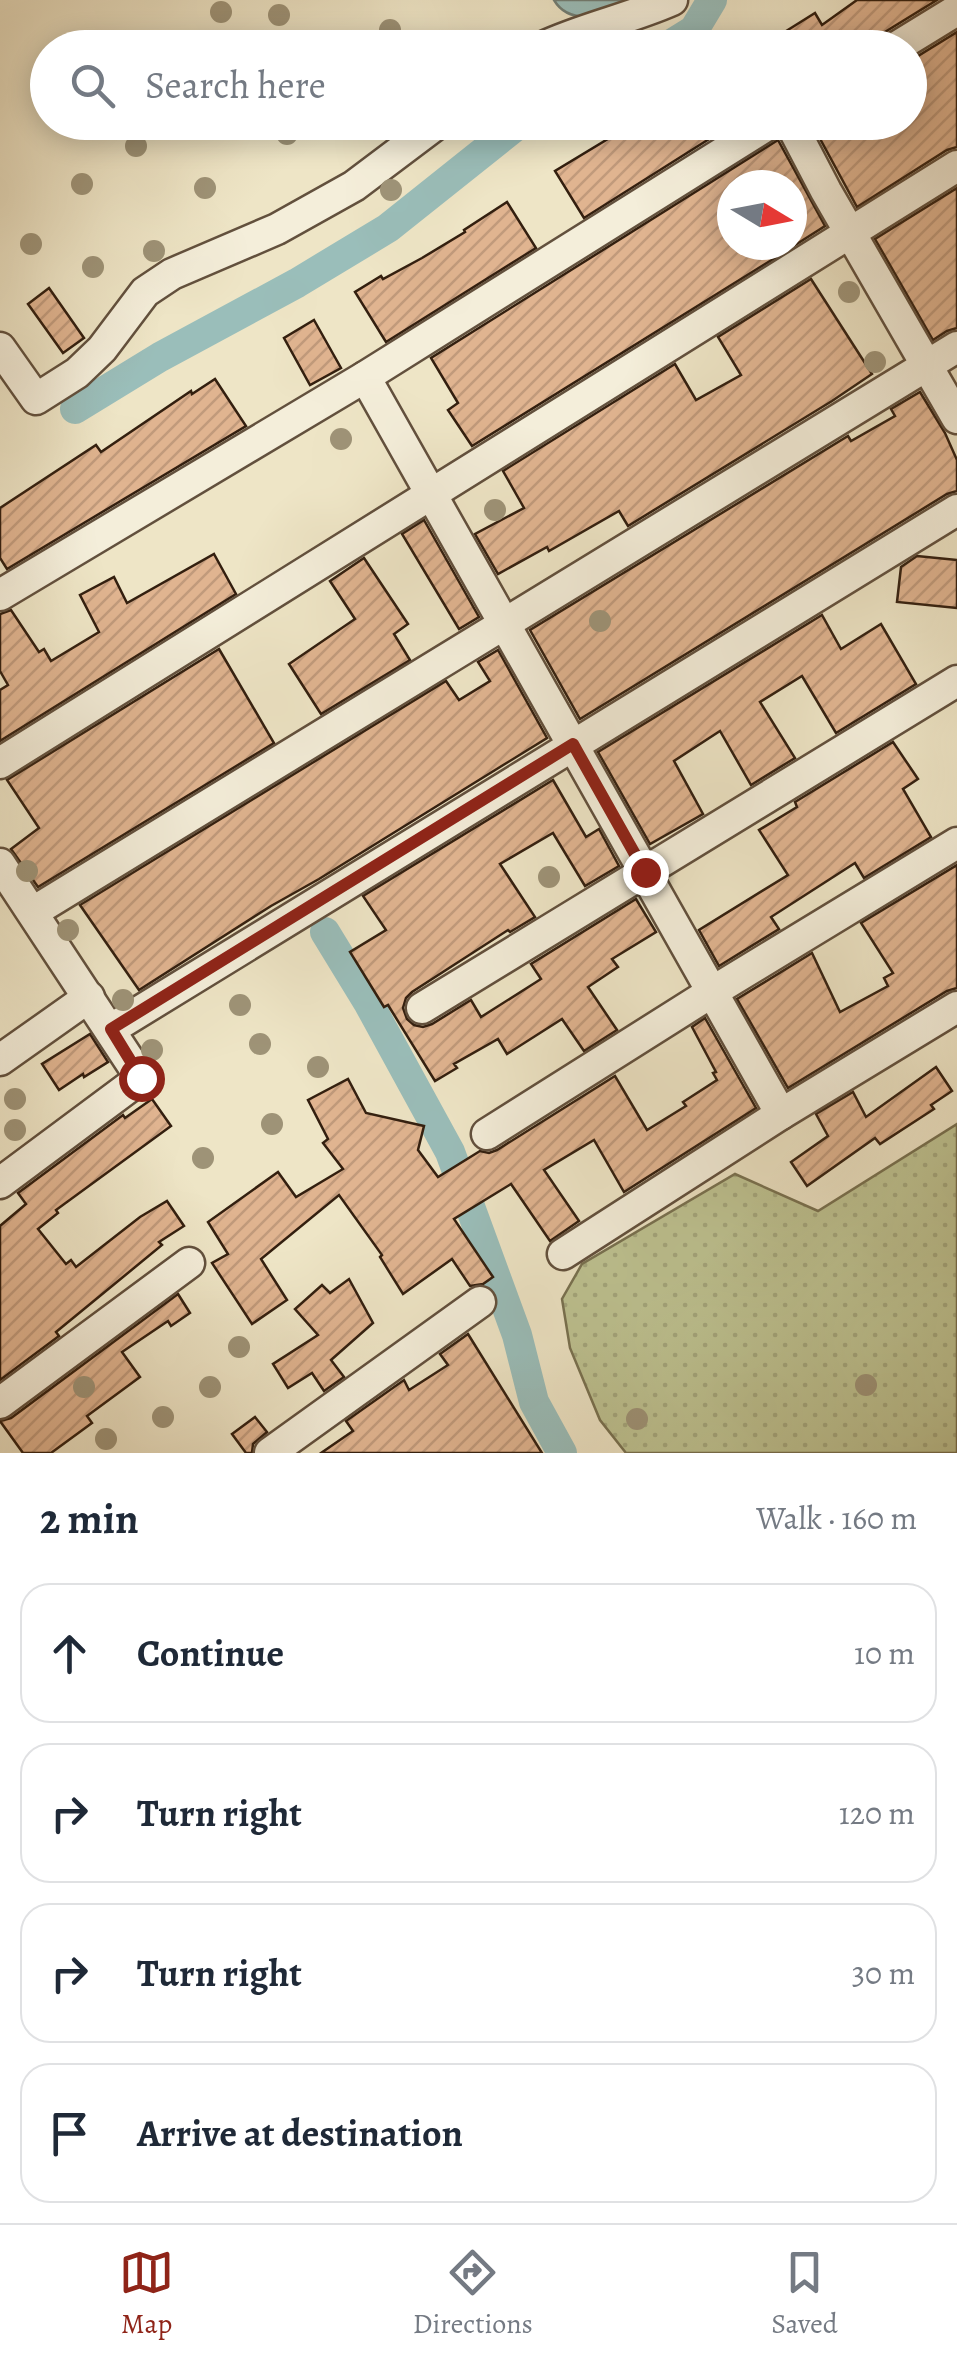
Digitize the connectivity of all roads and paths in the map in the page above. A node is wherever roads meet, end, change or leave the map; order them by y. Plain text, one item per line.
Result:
1 (672, 0) edge
2 (957, 10) edge
3 (586, 30) edge
4 (924, 30) edge
5 (415, 140) edge
6 (743, 140) edge
7 (800, 140) edge
8 (957, 166) edge
9 (850, 233) junction
10 (957, 347) edge
11 (0, 348) edge
12 (927, 365) junction
13 (366, 377) junction
14 (957, 418) edge
15 (431, 494) junction
16 (957, 510) edge
17 (0, 595) edge
18 (504, 623) junction
19 (957, 681) edge
20 (573, 744) junction
21 (0, 763) edge
22 (957, 843) edge
23 (0, 864) edge
24 (645, 872) junction
25 (33, 912) junction
26 (712, 992) junction
27 (89, 997) junction
28 (957, 1007) edge
29 (422, 1008) dead end
30 (111, 1029) junction
31 (0, 1060) edge
32 (781, 1114) junction
33 (486, 1134) dead end
34 (0, 1183) edge
35 (562, 1254) dead end
36 (189, 1263) dead end
37 (480, 1302) dead end
38 (0, 1403) edge
39 (270, 1453) edge

1 - 3 street
2 - 4 street
5 - 11 street
6 - 13 street
7 - 9 street
8 - 9 street
9 - 12 street
9 - 15 street
10 - 12 street
12 - 14 street
12 - 18 street
13 - 15 street
13 - 17 street
15 - 18 street
15 - 21 street
16 - 20 street
18 - 20 street
18 - 25 street
19 - 24 street
20 - 24 street
20 - 30 street
22 - 26 street
23 - 25 street
24 - 26 street
24 - 29 street
25 - 27 street
26 - 32 street
26 - 33 street
27 - 30 street
27 - 31 street
28 - 32 street
30 - 34 street
32 - 35 street
36 - 38 street
37 - 39 street

